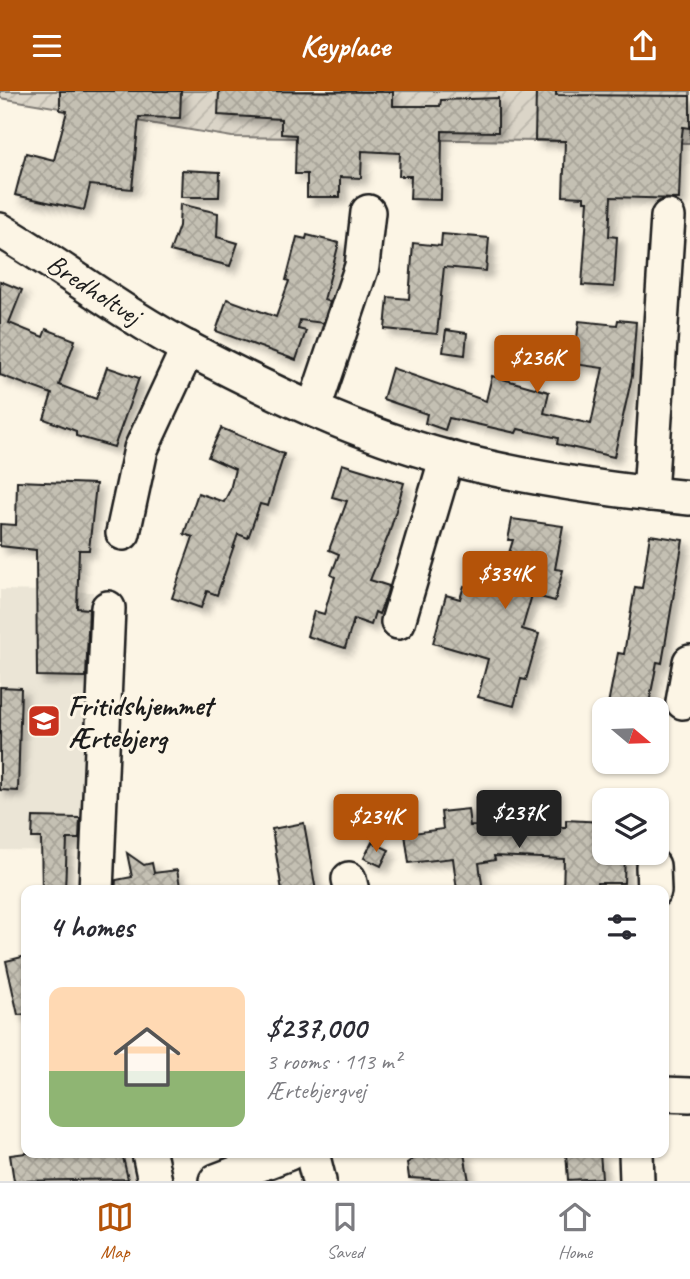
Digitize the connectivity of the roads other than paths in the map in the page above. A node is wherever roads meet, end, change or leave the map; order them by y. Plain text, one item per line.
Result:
1 (368, 212) dead end
2 (668, 217) dead end
3 (0, 230) edge
4 (188, 348) junction
5 (314, 408) junction
6 (447, 457) junction
7 (650, 494) junction
8 (690, 498) edge
9 (123, 533) dead end
10 (108, 608) dead end
11 (398, 622) dead end
12 (690, 662) edge
13 (683, 702) dead end
14 (96, 885) edge
15 (669, 1094) edge
16 (690, 1095) edge
17 (150, 1158) edge
18 (276, 1158) edge
19 (313, 1158) edge
20 (636, 1158) edge
21 (155, 1181) edge
22 (216, 1181) edge
23 (319, 1181) edge
24 (637, 1181) edge

1 - 5 street
2 - 7 street
3 - 4 street, Bredholtvej
4 - 5 street, Bredholtvej
4 - 9 street
5 - 6 street, Bredholtvej
6 - 7 street, Bredholtvej
6 - 11 street
7 - 8 street, Bredholtvej
10 - 14 street
12 - 13 street
15 - 16 street
17 - 21 street
18 - 22 street
19 - 23 street
20 - 24 street

